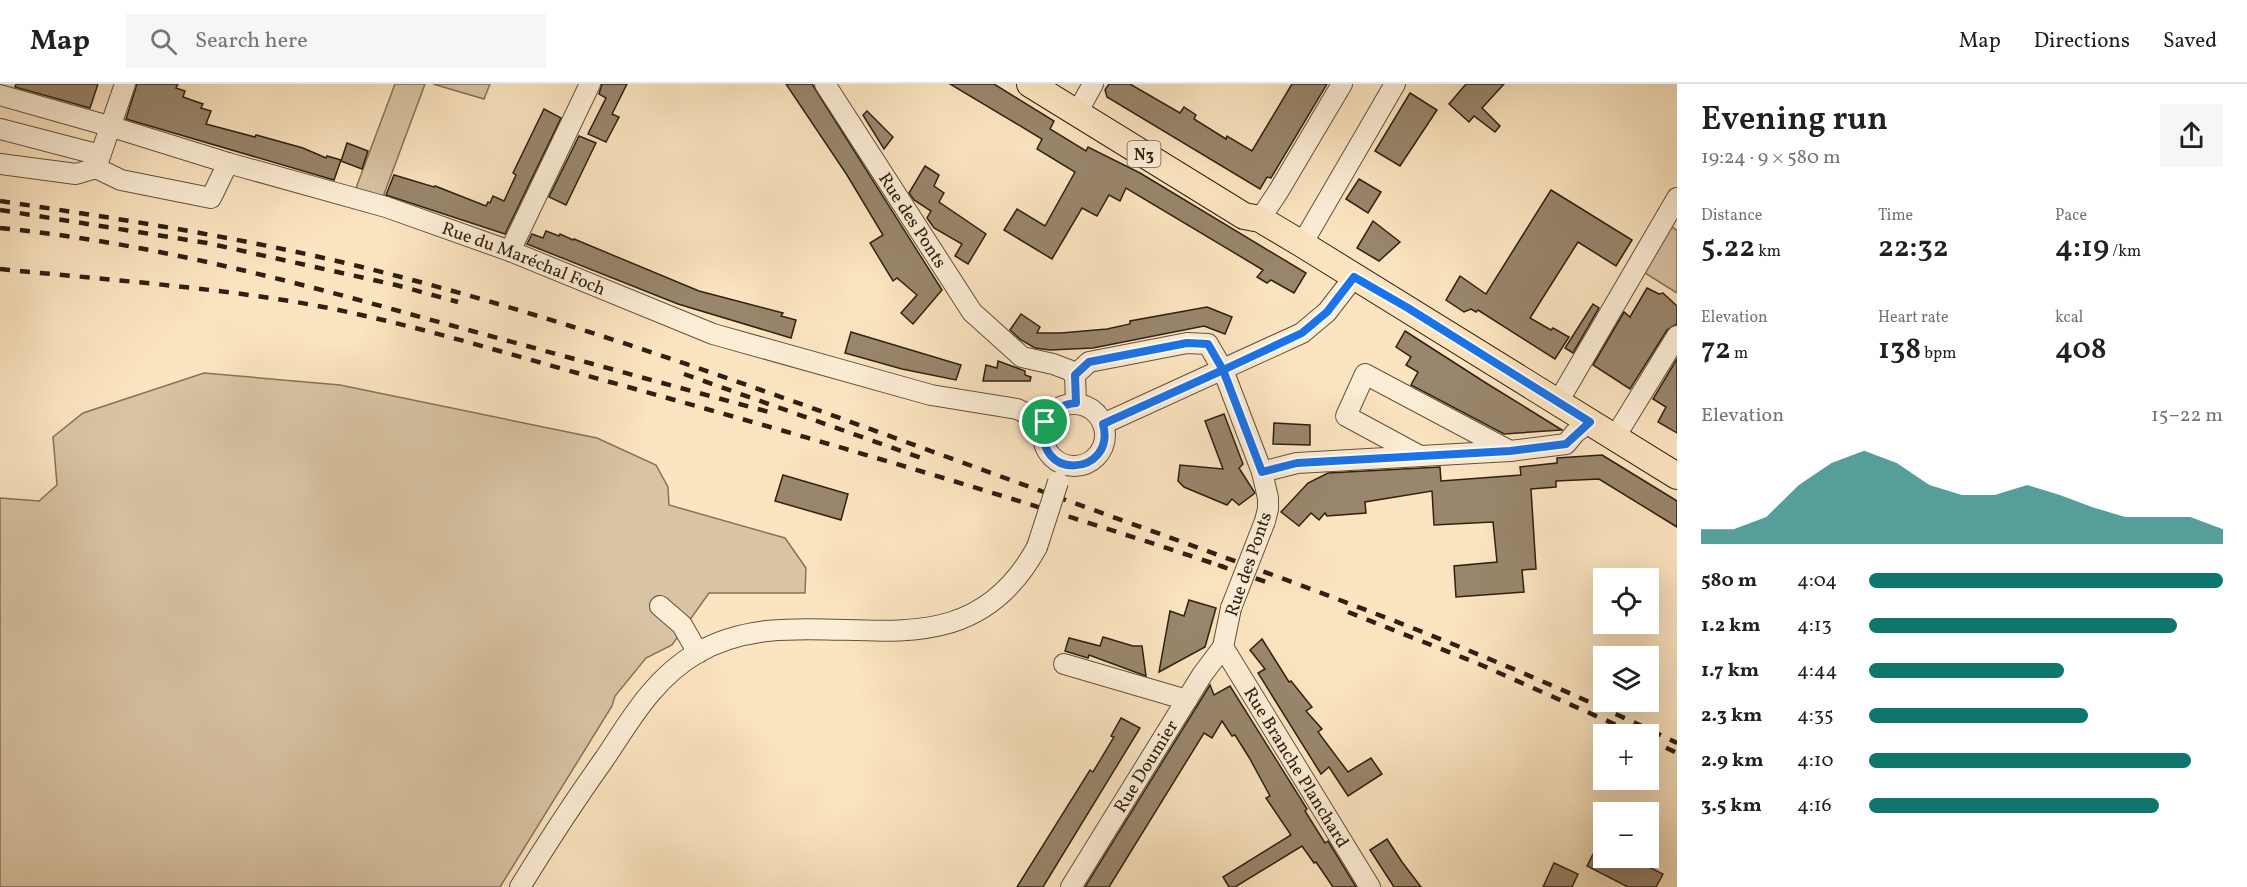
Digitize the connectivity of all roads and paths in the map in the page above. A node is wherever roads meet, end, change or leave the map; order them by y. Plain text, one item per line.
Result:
1 (125, 84) edge
2 (590, 84) edge
3 (825, 84) edge
4 (1030, 84) edge
5 (1057, 84) edge
6 (1342, 84) edge
7 (1395, 84) edge
8 (0, 95) edge
9 (1084, 99) edge
10 (110, 126) junction
11 (0, 129) edge
12 (98, 161) junction
13 (228, 163) junction
14 (0, 164) edge
15 (1677, 198) edge
16 (1260, 219) junction
17 (1302, 244) junction
18 (510, 251) junction
19 (1354, 277) junction
20 (1677, 336) edge
21 (1223, 370) junction
22 (1075, 375) junction
23 (1558, 402) junction
24 (1076, 403) junction
25 (1045, 422) junction
26 (1590, 422) junction
27 (1103, 424) junction
28 (1615, 437) junction
29 (1510, 451) junction
30 (1421, 457) junction
31 (1262, 472) junction
32 (1061, 474) junction
33 (1677, 476) edge
34 (660, 606) dead end
35 (1223, 647) junction
36 (698, 652) junction
37 (1064, 664) dead end
38 (1187, 700) junction
39 (520, 887) edge
40 (1071, 887) edge
41 (1370, 887) edge

1 - 10 street
2 - 18 street
3 - 22 street, Rue des Ponts
4 - 9 main road, N3
5 - 9 main road, N3
6 - 16 street
7 - 17 street
8 - 10 street, Rue du Maréchal Foch
9 - 16 main road, N3
10 - 12 street
10 - 13 street, Rue du Maréchal Foch
11 - 12 street
12 - 13 street
12 - 14 street
13 - 18 street, Rue du Maréchal Foch
15 - 23 street
16 - 17 main road, N3
17 - 19 main road, N3
18 - 25 street, Rue du Maréchal Foch
19 - 21 street
19 - 23 main road, N3
20 - 28 street
21 - 22 street, Rue des Ponts
21 - 27 street
21 - 31 street, Rue des Ponts
22 - 24 street
23 - 26 main road, N3
24 - 25 street
24 - 27 street
25 - 32 street
26 - 28 main road, N3
26 - 29 street
27 - 32 street
28 - 33 main road, N3
29 - 30 street
29 - 30 street
30 - 31 street
31 - 35 street, Rue des Ponts, bridge
32 - 36 street, bridge
34 - 36 street
35 - 38 street, Rue Doumier
35 - 41 street, Rue Branche Planchard
36 - 39 street
37 - 38 street
38 - 40 street, Rue Doumier

